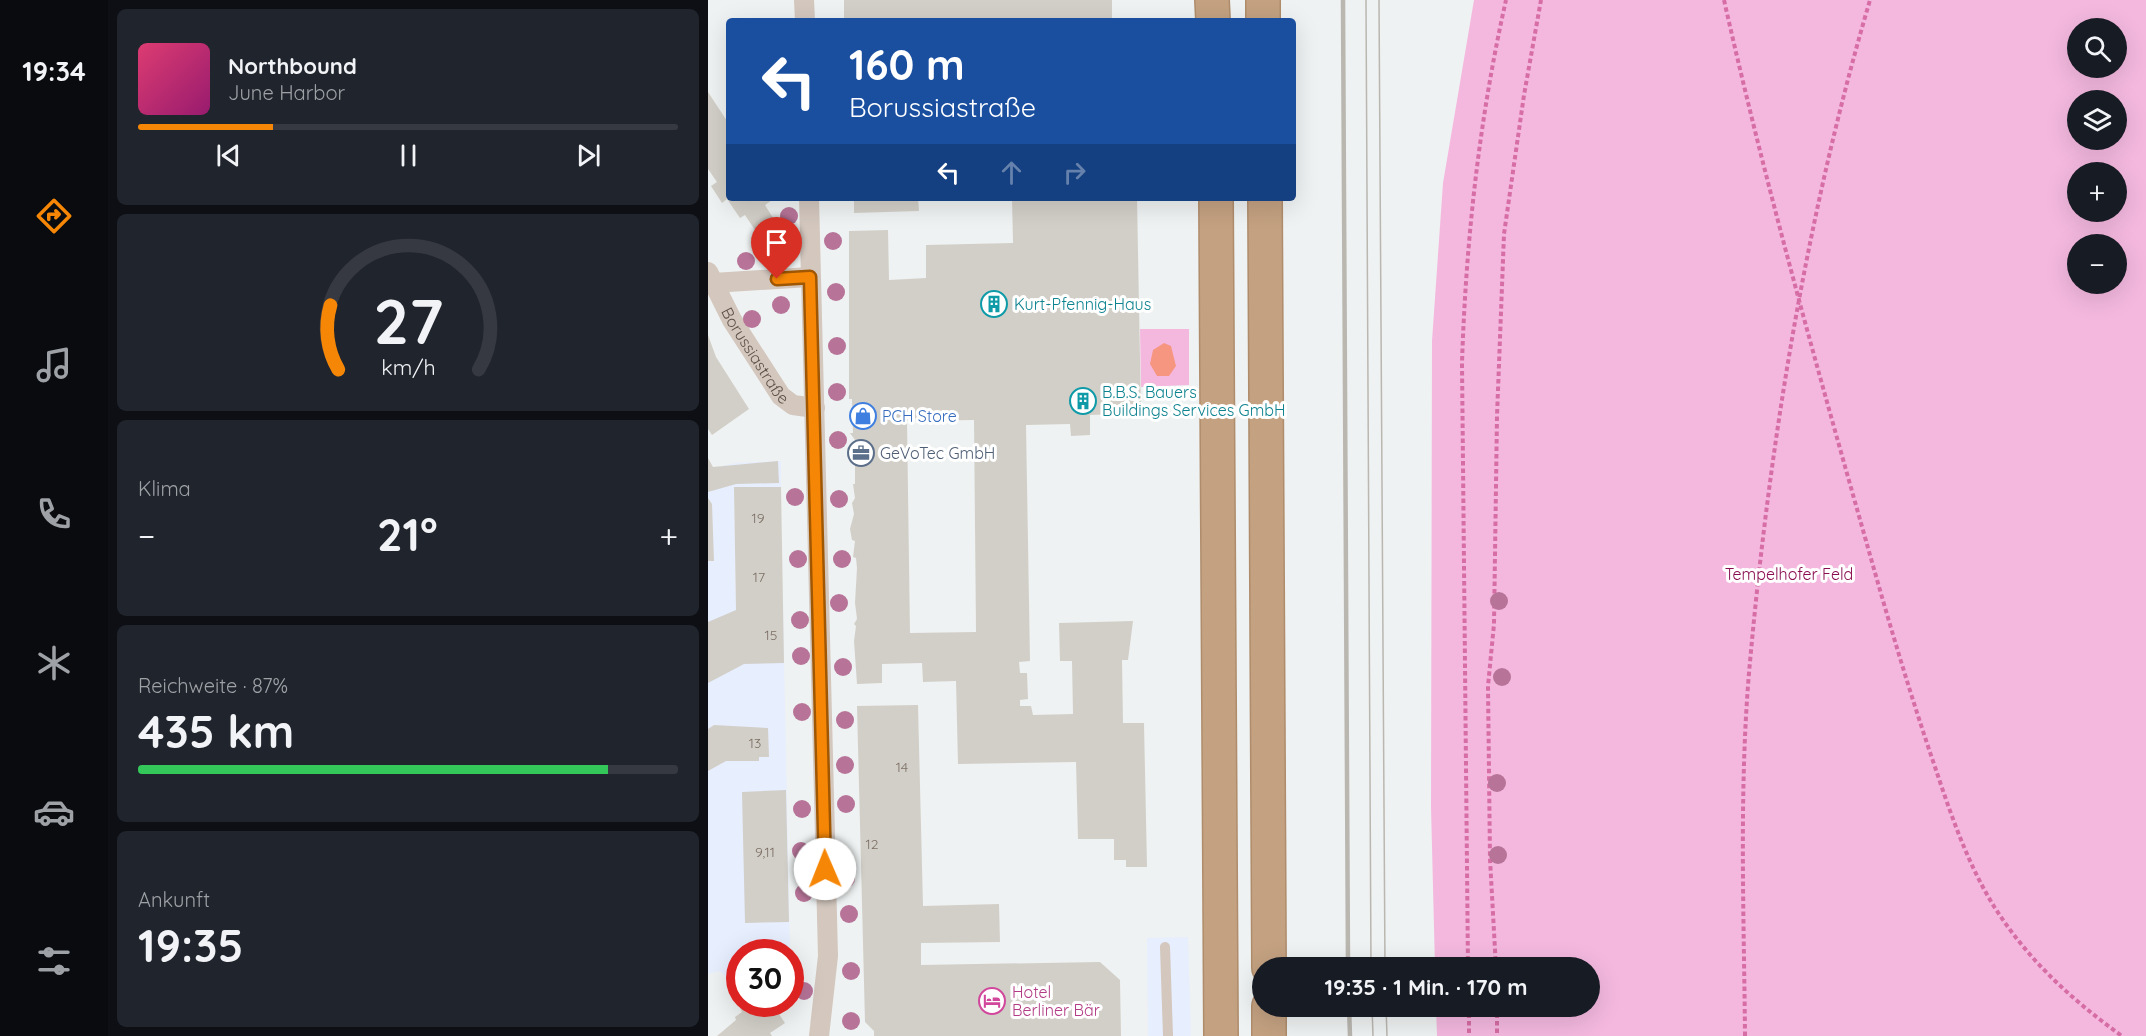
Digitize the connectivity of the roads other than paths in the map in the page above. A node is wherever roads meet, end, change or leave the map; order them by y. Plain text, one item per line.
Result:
1 (804, 0) edge
2 (1212, 0) edge
3 (1263, 0) edge
4 (805, 18) edge
5 (1213, 18) edge
6 (1263, 18) edge
7 (809, 201) edge
8 (1216, 201) edge
9 (1265, 201) edge
10 (711, 277) edge
11 (810, 277) junction
12 (815, 408) junction
13 (1165, 947) dead end
14 (1269, 957) edge
15 (1269, 1017) edge
16 (819, 1036) edge
17 (1168, 1036) edge
18 (1221, 1036) edge
19 (1269, 1036) edge

1 - 4 street
2 - 5 highway
3 - 6 highway
7 - 11 street
8 - 18 highway
9 - 14 highway
10 - 11 street, Borussiastraße
10 - 12 street, Borussiastraße
11 - 12 street
12 - 16 street
13 - 17 lane
15 - 19 highway

